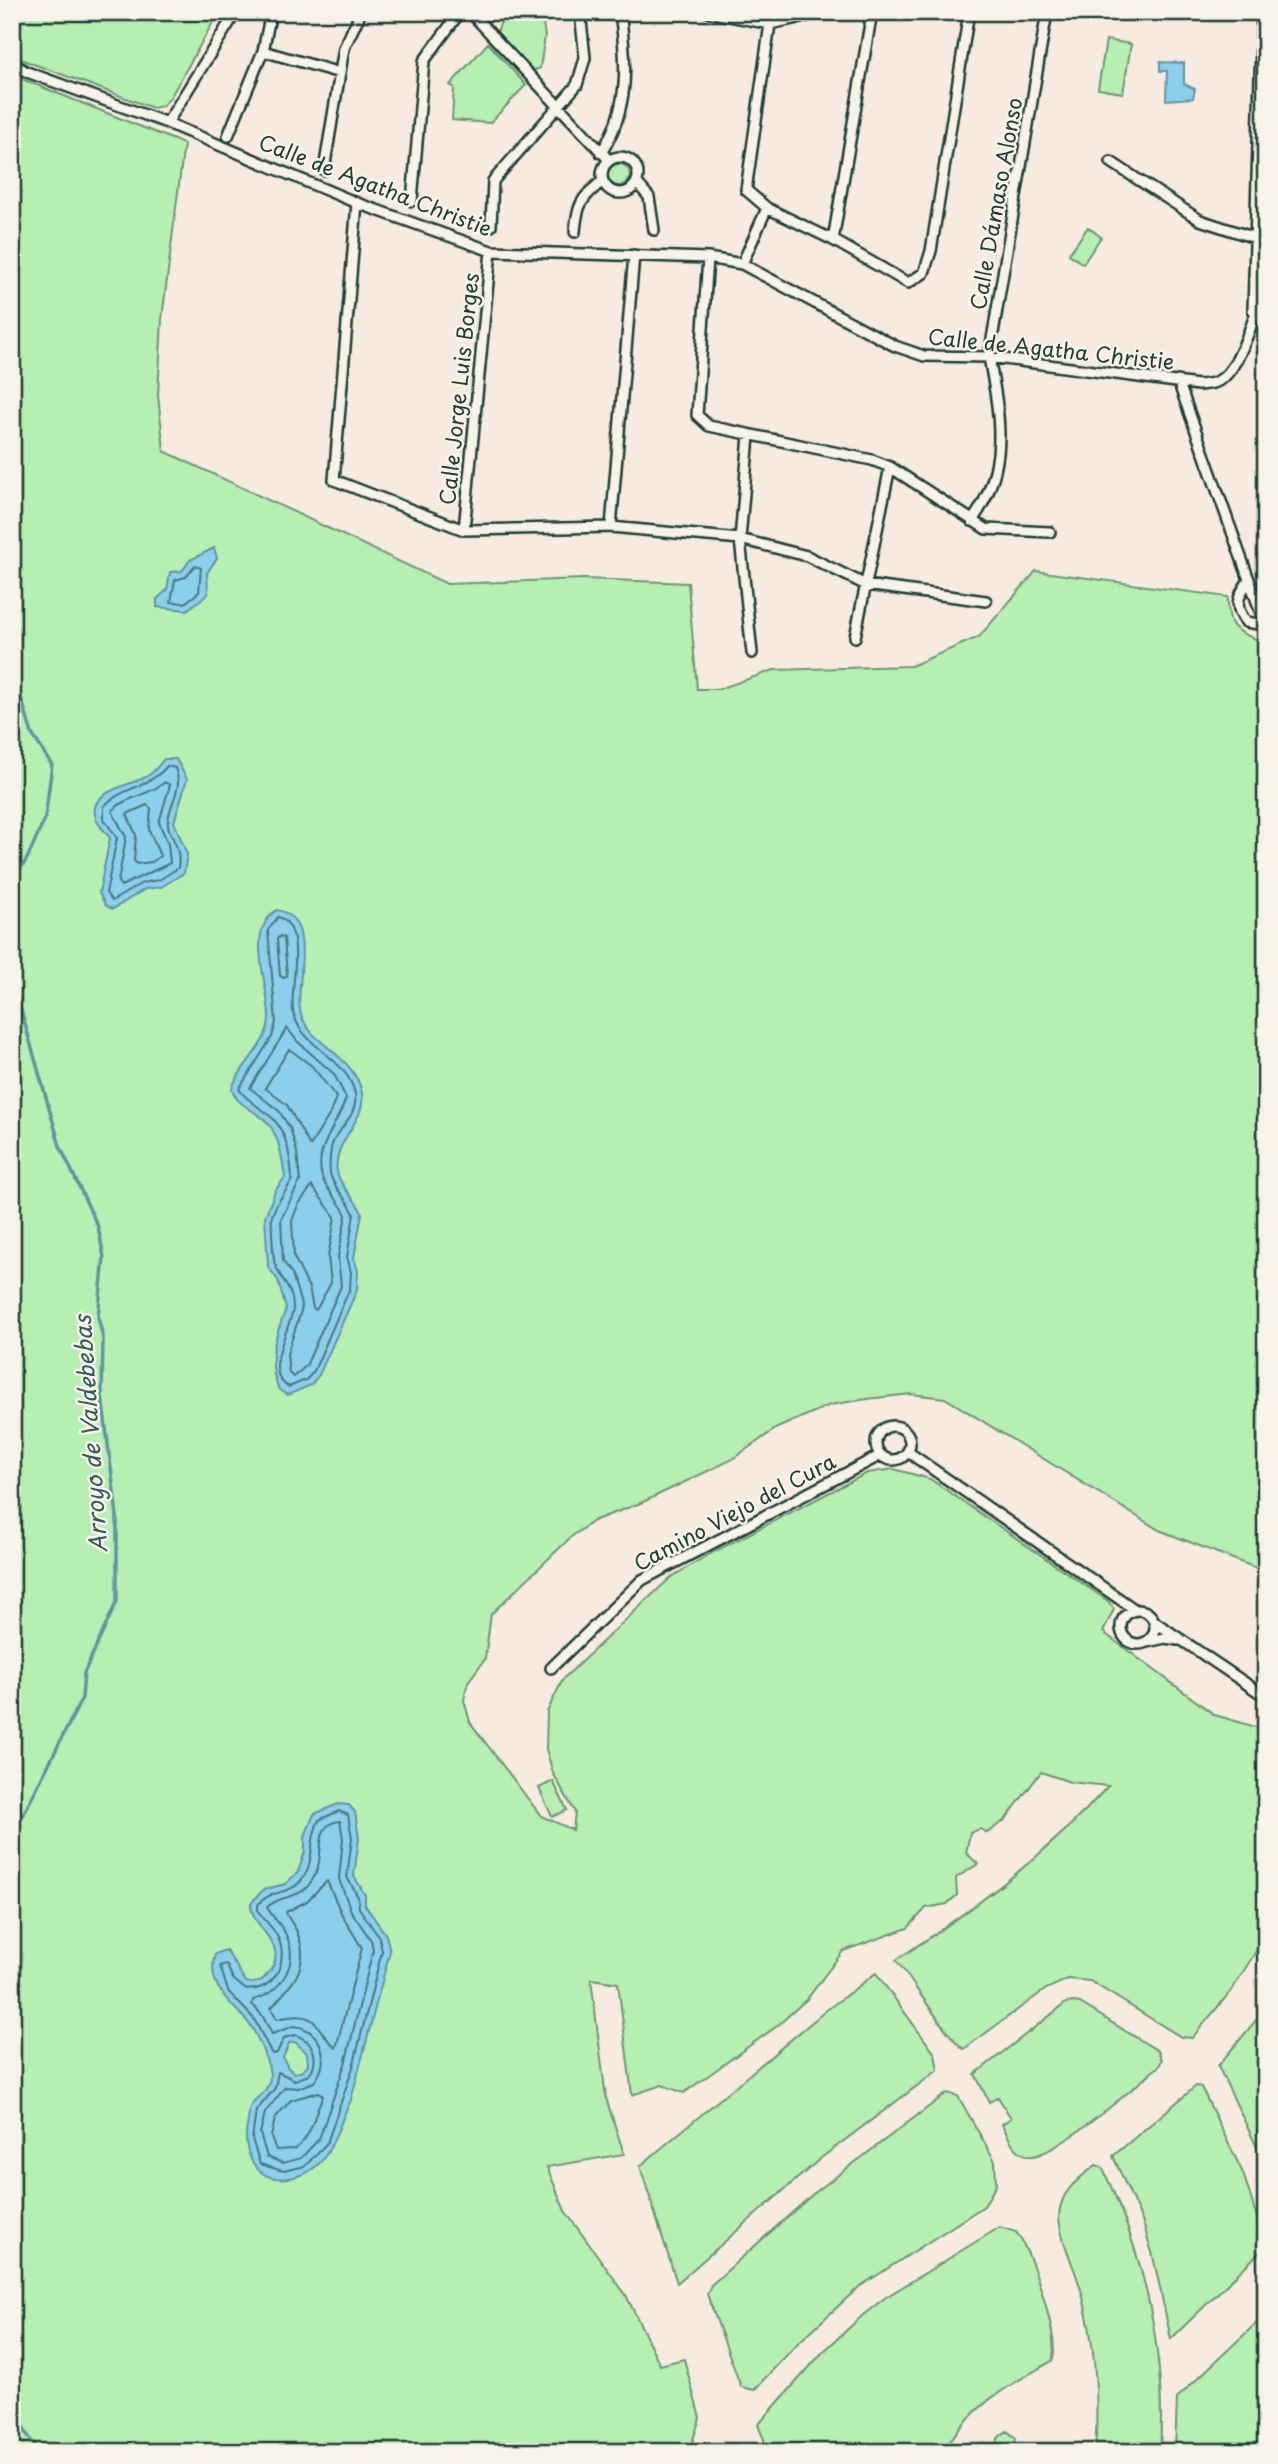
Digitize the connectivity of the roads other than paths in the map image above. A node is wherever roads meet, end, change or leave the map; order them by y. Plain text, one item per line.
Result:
1 (236, 12) edge
2 (271, 12) edge
3 (361, 12) edge
4 (460, 12) edge
5 (470, 12) edge
6 (580, 12) edge
7 (620, 12) edge
8 (708, 12) edge
9 (826, 12) edge
10 (872, 12) edge
11 (969, 12) edge
12 (1047, 12) edge
13 (1262, 12) edge
14 (770, 24) junction
15 (263, 51) junction
16 (12, 63) edge
17 (340, 73) junction
18 (559, 108) junction
19 (167, 123) junction
20 (228, 136) dead end
21 (601, 153) junction
22 (610, 160) junction
23 (1111, 162) dead end
24 (324, 170) dead end
25 (603, 181) junction
26 (636, 183) junction
27 (412, 201) dead end
28 (357, 203) junction
29 (767, 208) junction
30 (491, 226) dead end
31 (654, 230) dead end
32 (575, 232) dead end
33 (1255, 237) junction
34 (833, 240) junction
35 (491, 250) junction
36 (634, 255) junction
37 (708, 258) junction
38 (742, 264) junction
39 (1266, 288) edge
40 (1253, 316) junction
41 (989, 357) junction
42 (1178, 382) junction
43 (749, 436) junction
44 (890, 467) junction
45 (972, 521) junction
46 (611, 527) junction
47 (464, 530) junction
48 (1050, 532) dead end
49 (740, 539) junction
50 (1249, 580) junction
51 (866, 585) junction
52 (986, 601) dead end
53 (1265, 626) edge
54 (855, 637) dead end
55 (752, 653) dead end
56 (908, 1452) junction
57 (881, 1455) junction
58 (1110, 1594) junction
59 (1134, 1609) junction
60 (1124, 1617) junction
61 (1155, 1622) junction
62 (1183, 1641) junction
63 (1146, 1642) junction
64 (551, 1668) dead end
65 (1266, 1697) edge

1 - 19 street
2 - 15 street
3 - 17 street
4 - 27 street
5 - 18 street
6 - 18 street
7 - 21 street
8 - 14 street
9 - 14 street
10 - 34 street
11 - 34 street
12 - 41 street, Calle Dámaso Alonso
13 - 33 street, Calle de Agatha Christie
14 - 29 street
15 - 17 street
15 - 20 street
16 - 19 street, Calle de Agatha Christie
17 - 24 street
18 - 21 street
18 - 30 street
19 - 28 street, Calle de Agatha Christie
21 - 22 street
22 - 25 street
22 - 26 street
23 - 33 street
25 - 26 street
25 - 32 street
26 - 31 street
28 - 35 street, Calle de Agatha Christie
28 - 47 street
29 - 34 street
29 - 38 street
33 - 40 street, Calle de Agatha Christie
35 - 36 street, Calle de Agatha Christie
35 - 47 street, Calle Jorge Luis Borges
36 - 37 street, Calle de Agatha Christie
36 - 46 street
37 - 38 street, Calle de Agatha Christie
37 - 43 street
38 - 41 street, Calle de Agatha Christie
39 - 40 street, Calle de Agatha Christie
40 - 42 street, Calle de Agatha Christie
41 - 42 street, Calle de Agatha Christie
41 - 45 street, Calle Dámaso Alonso
42 - 50 street
43 - 44 street
43 - 49 street
44 - 45 street
44 - 51 street
45 - 48 street
46 - 47 street
46 - 49 street
49 - 51 street
49 - 55 street
50 - 53 street
50 - 53 street
51 - 52 street
51 - 54 street
56 - 57 street
56 - 57 street
56 - 58 street
57 - 64 street, Camino Viejo del Cura
58 - 59 street
58 - 60 street
59 - 60 street
59 - 61 street
60 - 63 street
61 - 62 street
61 - 63 street
62 - 63 street
62 - 65 street

